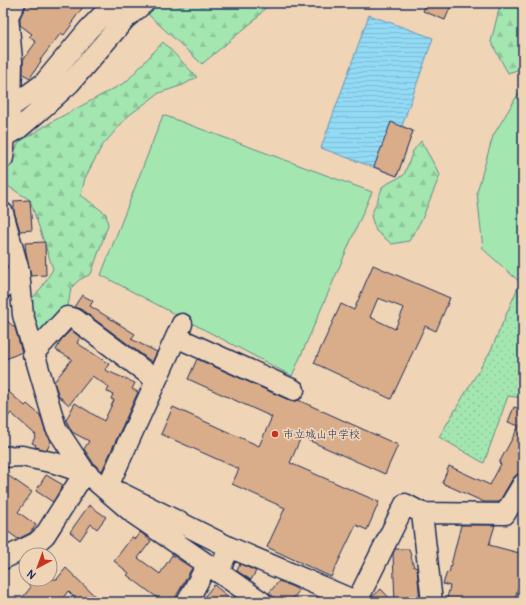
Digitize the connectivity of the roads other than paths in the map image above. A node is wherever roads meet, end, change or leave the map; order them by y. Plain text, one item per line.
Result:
1 (114, 3) edge
2 (144, 3) edge
3 (9, 13) edge
4 (11, 107) junction
5 (4, 137) edge
6 (3, 158) edge
7 (3, 213) edge
8 (19, 271) junction
9 (3, 288) edge
10 (33, 354) junction
11 (156, 380) junction
12 (294, 390) dead end
13 (3, 457) edge
14 (85, 472) junction
15 (523, 484) edge
16 (108, 486) junction
17 (422, 513) junction
18 (229, 547) junction
19 (3, 560) edge
20 (213, 569) junction
21 (188, 602) edge
22 (262, 602) edge
23 (432, 602) edge

1 - 4 street
2 - 5 street
3 - 4 street
4 - 5 street
5 - 6 street
7 - 8 street
8 - 9 street
8 - 10 street
10 - 11 street
10 - 14 street
11 - 12 street
11 - 16 street
13 - 14 street
14 - 16 street
14 - 19 street
14 - 20 street
15 - 17 street
16 - 18 street
17 - 18 street
17 - 23 street
18 - 20 street
20 - 21 street
20 - 22 street

